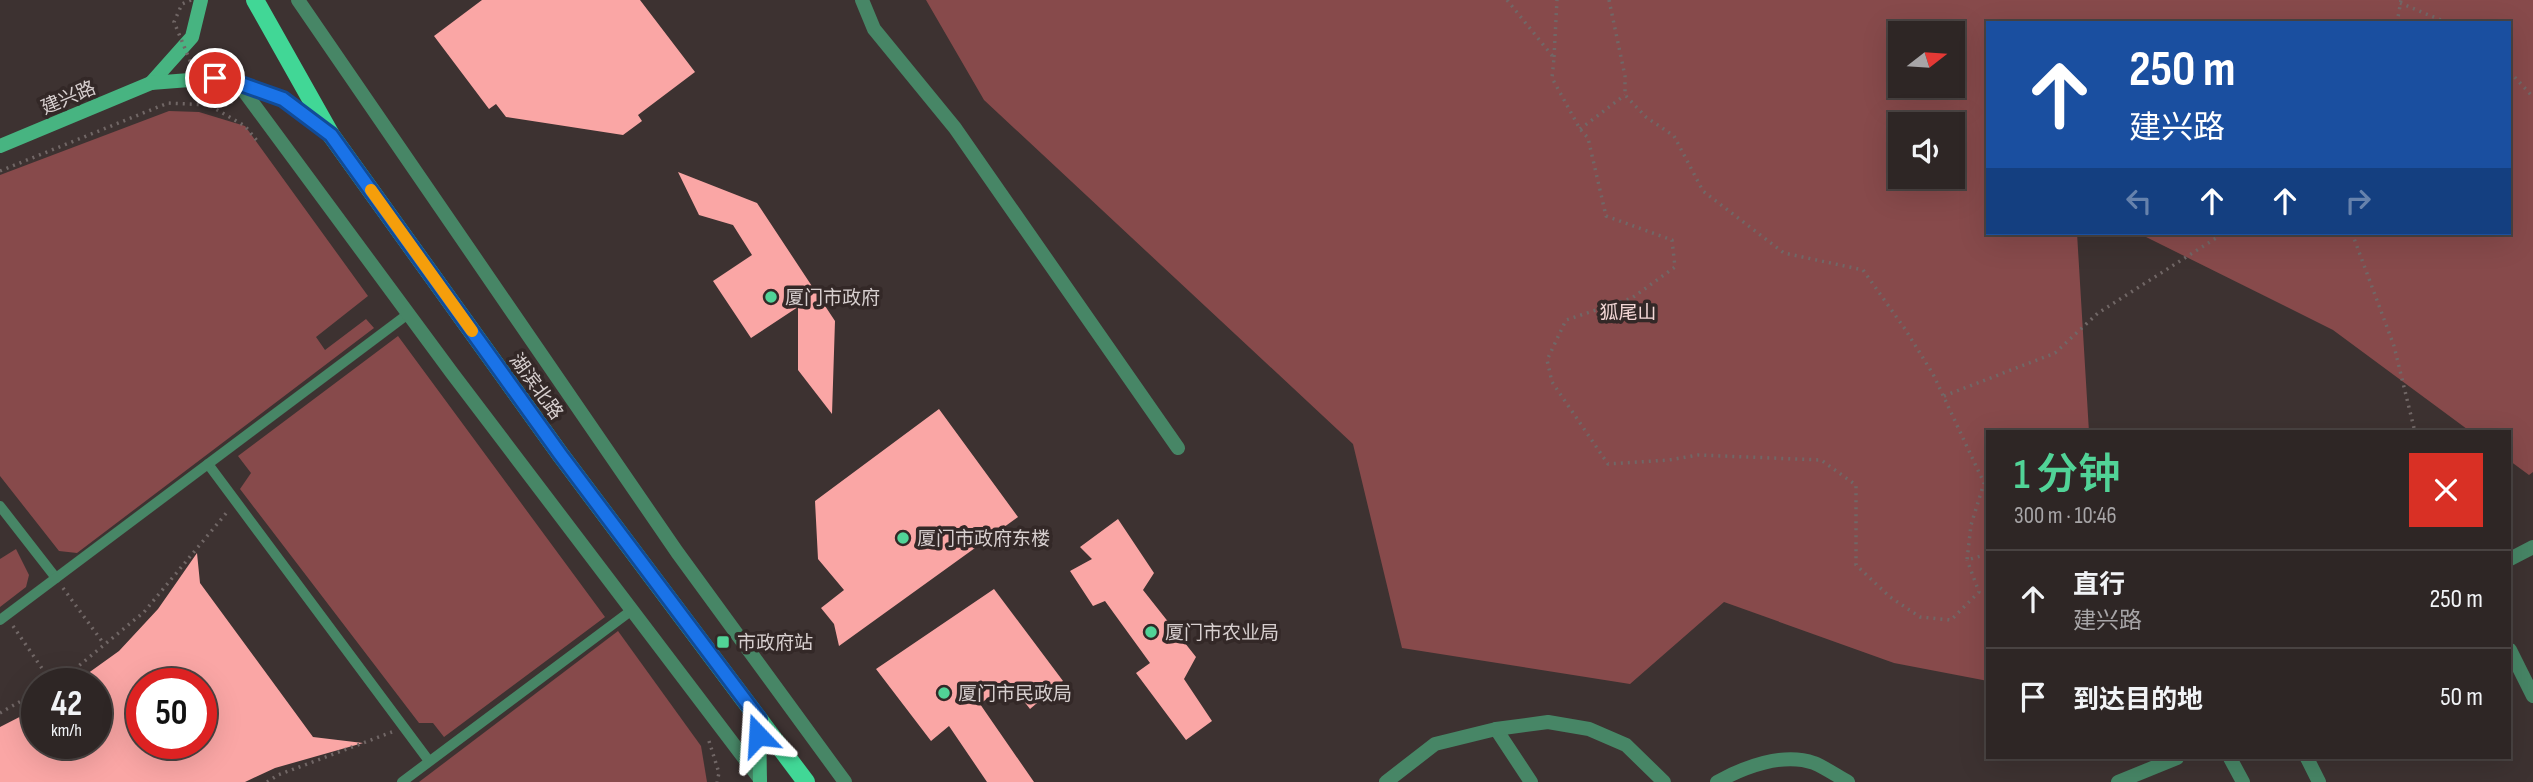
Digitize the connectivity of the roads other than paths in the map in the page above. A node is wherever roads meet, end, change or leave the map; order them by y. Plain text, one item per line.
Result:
1 (201, 0) edge
2 (255, 0) edge
3 (298, 0) edge
4 (862, 0) edge
5 (151, 83) junction
6 (238, 83) junction
7 (331, 135) junction
8 (0, 146) edge
9 (408, 314) junction
10 (1178, 448) dead end
11 (208, 464) junction
12 (0, 506) edge
13 (2533, 547) edge
14 (2511, 558) edge
15 (56, 578) junction
16 (632, 610) junction
17 (3, 618) edge
18 (2511, 652) edge
19 (2533, 696) edge
20 (759, 719) junction
21 (1496, 729) junction
22 (2176, 759) edge
23 (2231, 759) edge
24 (2308, 759) edge
25 (429, 761) junction
26 (760, 781) edge
27 (402, 782) edge
28 (806, 782) edge
29 (845, 782) edge
30 (1386, 782) edge
31 (1531, 782) edge
32 (1664, 782) edge
33 (1717, 782) edge
34 (1848, 782) edge
35 (2118, 782) edge
36 (2243, 782) edge
37 (2319, 782) edge

1 - 5 main road, 建兴路
2 - 7 main road, 湖滨北路
3 - 29 street
4 - 10 street
5 - 6 main road, 建兴路
5 - 8 main road, 建兴路
6 - 7 main road, 建兴路
6 - 9 street
7 - 20 main road, 湖滨北路
9 - 11 lane
9 - 16 street
11 - 15 lane
11 - 25 lane
12 - 15 lane
13 - 14 street
15 - 17 lane
16 - 25 lane
16 - 26 street
18 - 19 street
20 - 26 main road
20 - 28 main road, 湖滨北路
21 - 30 street
21 - 31 street
21 - 32 street
22 - 35 street
23 - 36 street
24 - 37 street
25 - 27 lane
33 - 34 street

